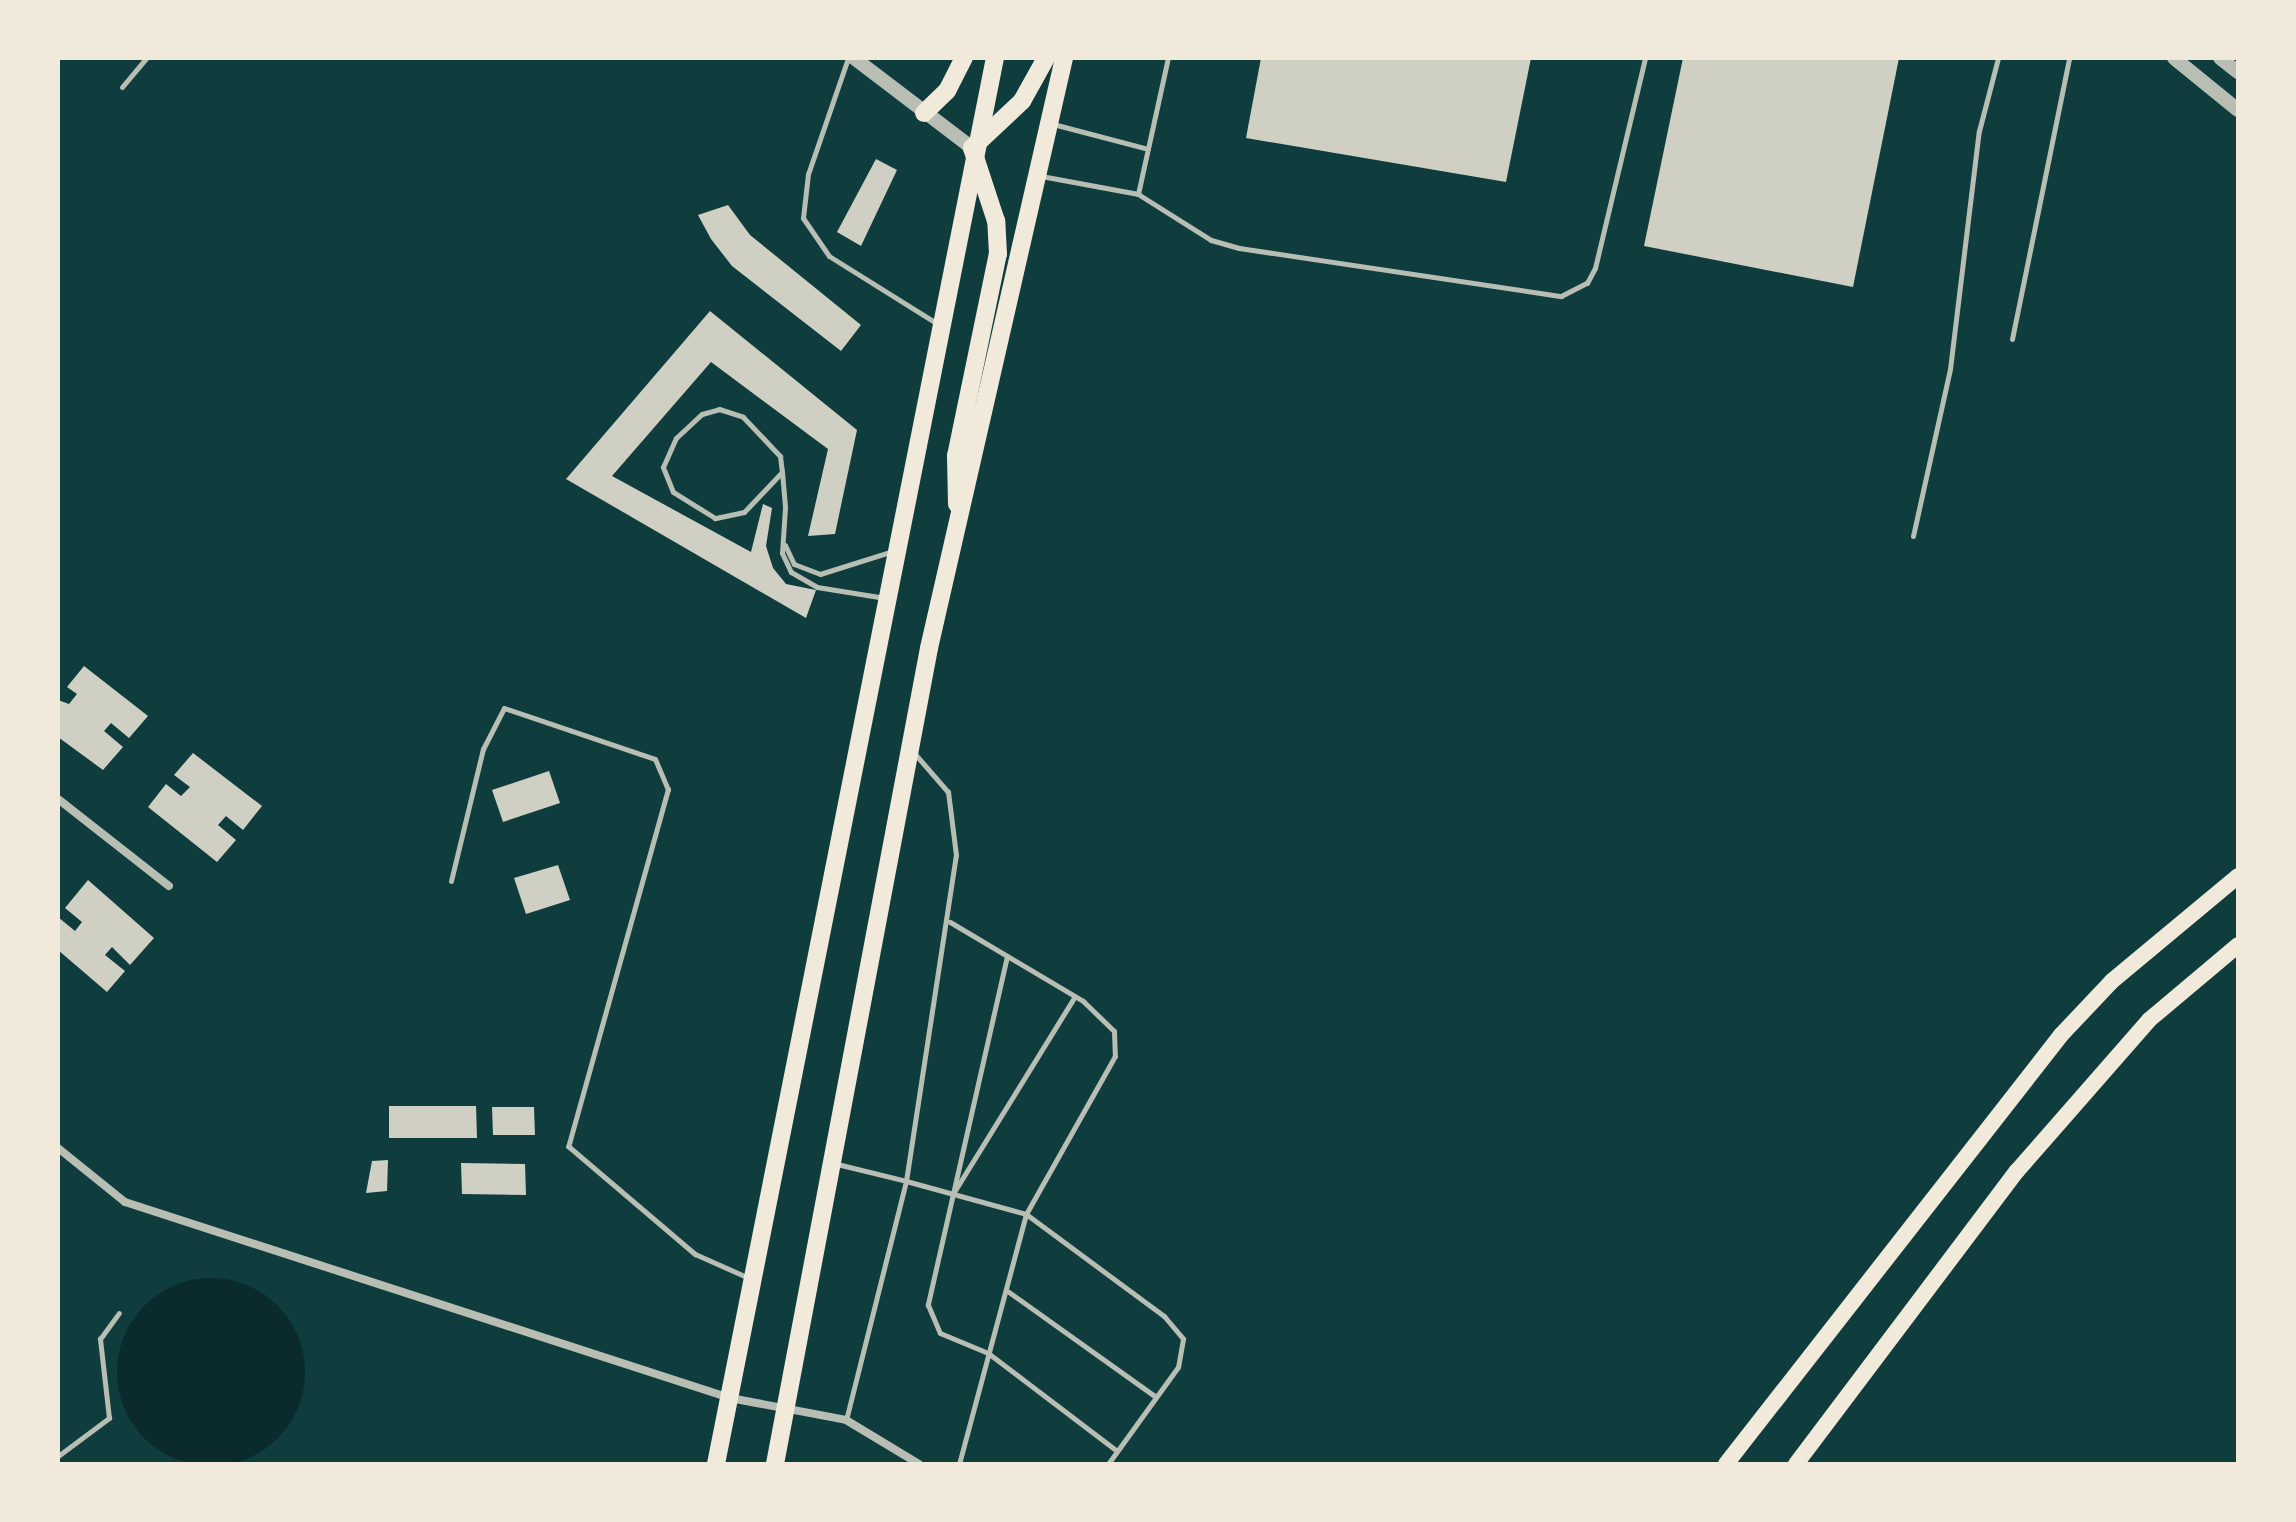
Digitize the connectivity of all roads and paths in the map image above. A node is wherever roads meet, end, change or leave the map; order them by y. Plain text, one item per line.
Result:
1 (146, 58) edge
2 (851, 58) edge
3 (964, 58) edge
4 (995, 58) edge
5 (1046, 58) edge
6 (1064, 58) edge
7 (1168, 58) edge
8 (1645, 58) edge
9 (1998, 58) edge
10 (2069, 58) edge
11 (2174, 58) edge
12 (2220, 58) edge
13 (2238, 72) edge
14 (122, 87) dead end
15 (2238, 110) edge
16 (924, 113) junction
17 (1050, 123) junction
18 (972, 148) junction
19 (1148, 149) junction
20 (1038, 175) junction
21 (1138, 194) junction
22 (938, 324) junction
23 (2012, 339) dead end
24 (782, 472) junction
25 (959, 523) junction
26 (1913, 536) dead end
27 (783, 540) junction
28 (893, 551) junction
29 (885, 598) junction
30 (910, 748) junction
31 (58, 799) edge
32 (2238, 876) edge
33 (451, 881) dead end
34 (169, 886) dead end
35 (950, 922) junction
36 (2238, 945) edge
37 (1007, 956) junction
38 (1075, 996) junction
39 (58, 1148) edge
40 (832, 1163) junction
41 (906, 1181) junction
42 (951, 1196) junction
43 (1026, 1214) junction
44 (752, 1279) junction
45 (1006, 1290) junction
46 (119, 1313) dead end
47 (988, 1353) junction
48 (1156, 1397) junction
49 (730, 1398) junction
50 (787, 1410) junction
51 (846, 1420) junction
52 (1117, 1451) junction
53 (58, 1456) edge
54 (716, 1464) edge
55 (775, 1464) edge
56 (919, 1464) edge
57 (959, 1464) edge
58 (1108, 1464) edge
59 (1726, 1464) edge
60 (1796, 1464) edge

1 - 14 lane
2 - 16 street
2 - 22 lane
3 - 16 highway
4 - 18 highway
5 - 18 highway
6 - 17 highway
7 - 19 lane
8 - 21 lane
9 - 26 lane
10 - 23 lane
11 - 15 street
12 - 13 street
16 - 18 street
17 - 19 lane
17 - 20 highway
18 - 22 highway
18 - 25 highway
19 - 21 lane
20 - 21 lane
20 - 25 highway
22 - 28 highway
24 - 24 lane
24 - 27 lane
25 - 30 highway
27 - 28 lane
27 - 29 lane
28 - 29 highway
29 - 44 highway
30 - 35 lane
30 - 40 highway
31 - 34 street
32 - 59 main road
33 - 44 lane
35 - 37 lane
35 - 41 lane
36 - 60 main road
37 - 38 lane
37 - 42 lane
38 - 42 lane
38 - 43 lane
39 - 49 street
40 - 41 lane
40 - 50 highway
41 - 42 lane
41 - 51 lane
42 - 43 lane
42 - 47 lane
43 - 45 lane
43 - 48 lane
44 - 49 highway
45 - 47 lane
45 - 48 lane
46 - 53 lane
47 - 52 lane
47 - 57 lane
48 - 52 lane
49 - 50 street
49 - 54 highway
50 - 51 street
50 - 55 highway
51 - 56 street
52 - 58 lane

